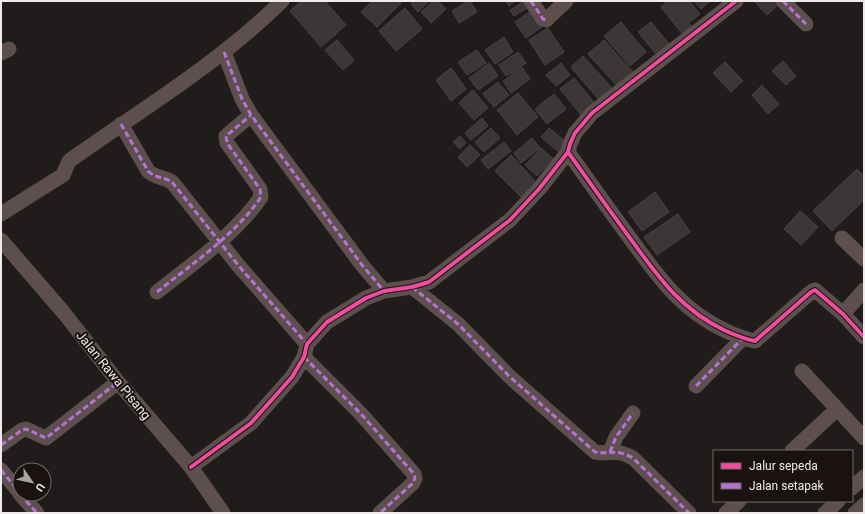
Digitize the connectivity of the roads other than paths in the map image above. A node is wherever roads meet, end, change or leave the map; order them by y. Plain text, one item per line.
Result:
1 (282, 1) edge
2 (531, 1) edge
3 (566, 1) edge
4 (736, 1) edge
5 (783, 1) edge
6 (806, 24) dead end
7 (224, 52) junction
8 (251, 115) junction
9 (121, 124) junction
10 (568, 152) junction
11 (1, 214) edge
12 (842, 238) dead end
13 (1, 240) edge
14 (220, 241) junction
15 (864, 259) edge
16 (412, 287) junction
17 (864, 290) edge
18 (384, 291) junction
19 (158, 292) dead end
20 (843, 314) junction
21 (864, 337) edge
22 (743, 338) junction
23 (306, 350) junction
24 (802, 371) dead end
25 (118, 382) junction
26 (696, 386) dead end
27 (837, 409) junction
28 (633, 413) dead end
29 (864, 438) edge
30 (1, 445) edge
31 (793, 450) edge
32 (610, 452) junction
33 (190, 467) junction
34 (1, 470) edge
35 (864, 477) edge
36 (12, 484) edge
37 (853, 487) edge
38 (27, 502) edge
39 (737, 502) edge
40 (837, 502) edge
41 (864, 505) edge
42 (37, 513) edge
43 (223, 513) edge
44 (380, 513) edge
45 (689, 513) edge
46 (726, 513) edge
47 (825, 513) edge
48 (855, 513) edge

1 - 7 street
2 - 3 street
4 - 10 street
5 - 6 street
7 - 8 street
7 - 9 street
8 - 14 street
8 - 18 street
9 - 11 street
9 - 14 street
10 - 16 street
10 - 22 street
12 - 15 street
13 - 25 street, Jalan Rawa Pisang
14 - 19 street
14 - 23 street
16 - 18 street
16 - 32 street
17 - 20 street
18 - 23 street
20 - 21 street
20 - 22 street
22 - 26 street
23 - 33 street
23 - 44 street
24 - 27 street
25 - 30 street
25 - 33 street, Jalan Rawa Pisang
27 - 29 street
27 - 31 street
28 - 32 street
32 - 45 street
33 - 43 street, Jalan Rawa Pisang
34 - 36 street
35 - 37 street
38 - 42 street
39 - 46 street
40 - 47 street
41 - 48 street

